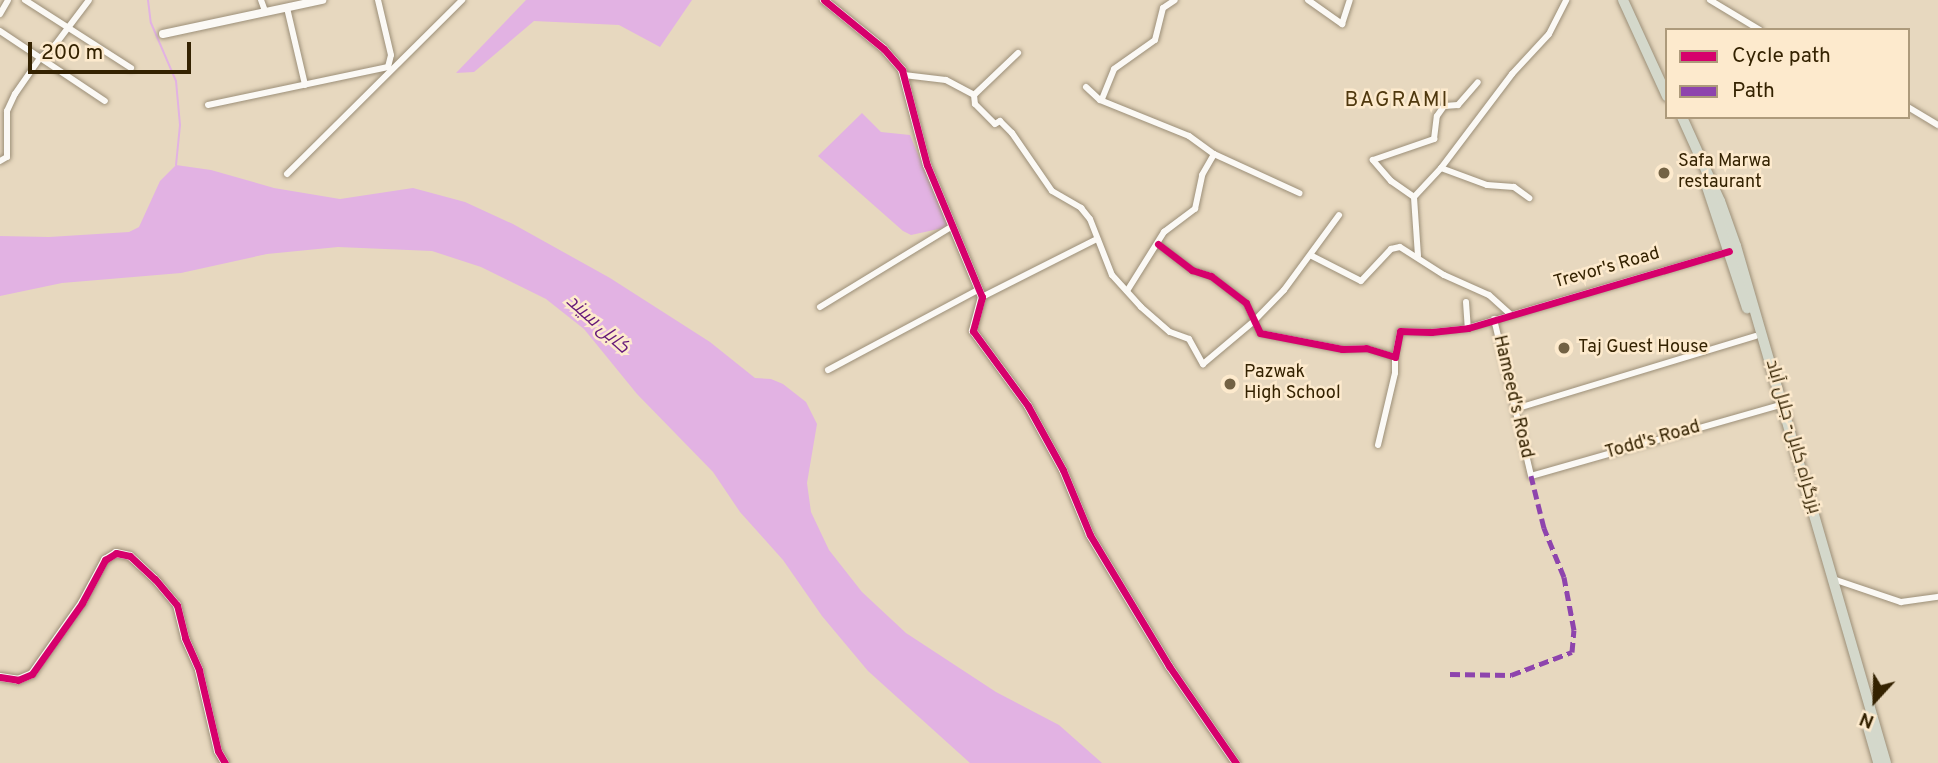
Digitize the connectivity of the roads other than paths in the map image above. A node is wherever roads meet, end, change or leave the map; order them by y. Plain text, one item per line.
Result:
1 (8, 0) edge
2 (26, 0) edge
3 (89, 0) edge
4 (261, 0) edge
5 (322, 0) edge
6 (378, 0) edge
7 (462, 0) edge
8 (824, 0) edge
9 (1175, 0) edge
10 (1308, 0) edge
11 (1350, 0) edge
12 (1566, 0) edge
13 (1623, 0) edge
14 (1630, 0) edge
15 (1710, 0) edge
16 (287, 8) junction
17 (265, 11) junction
18 (0, 14) edge
19 (69, 28) junction
20 (1757, 28) edge
21 (0, 30) edge
22 (163, 34) dead end
23 (1018, 53) dead end
24 (40, 58) junction
25 (131, 68) dead end
26 (904, 75) junction
27 (1665, 78) edge
28 (1478, 82) dead end
29 (305, 85) junction
30 (1086, 87) dead end
31 (1665, 92) edge
32 (974, 95) junction
33 (1102, 99) junction
34 (105, 102) dead end
35 (208, 105) dead end
36 (1910, 108) edge
37 (4, 110) edge
38 (1678, 119) edge
39 (1683, 119) edge
40 (1938, 124) edge
41 (3, 125) edge
42 (1214, 154) junction
43 (0, 161) edge
44 (1441, 167) junction
45 (287, 174) dead end
46 (1299, 193) dead end
47 (1414, 197) junction
48 (1529, 198) dead end
49 (1339, 215) dead end
50 (951, 227) junction
51 (1097, 239) junction
52 (1158, 244) junction
53 (1729, 251) junction
54 (1311, 256) junction
55 (1418, 256) junction
56 (1126, 291) junction
57 (980, 293) junction
58 (1466, 302) dead end
59 (820, 307) dead end
60 (1510, 314) junction
61 (1494, 319) junction
62 (1254, 321) junction
63 (1468, 328) junction
64 (1755, 336) junction
65 (1395, 357) junction
66 (828, 370) dead end
67 (1776, 407) junction
68 (1515, 409) junction
69 (1378, 445) dead end
70 (1531, 476) joint
71 (1833, 579) junction
72 (1938, 597) edge
73 (0, 677) edge
74 (225, 763) edge
75 (1236, 763) edge
76 (1878, 763) edge
77 (1886, 763) edge

1 - 18 street
2 - 19 street
3 - 19 street
4 - 17 street
5 - 16 street
6 - 29 street
7 - 45 street
8 - 26 street
9 - 33 street
10 - 11 street
12 - 44 street
13 - 31 highway
14 - 27 highway
15 - 20 street
16 - 17 street
16 - 29 street
17 - 22 street
19 - 24 street
19 - 25 street
21 - 24 street
23 - 32 street
24 - 34 street
24 - 37 street
26 - 32 street
26 - 50 street
28 - 47 street
29 - 35 street
30 - 33 street
32 - 51 street
33 - 42 street
36 - 40 street
37 - 41 street
38 - 53 highway, بزرگراه کابل- جلال آباد
39 - 71 highway, بزرگراه کابل- جلال آباد
41 - 43 street
42 - 46 street
42 - 52 street
44 - 47 street
44 - 48 street
47 - 55 street
49 - 54 street
50 - 57 street
50 - 59 street
51 - 56 street
51 - 57 street
52 - 56 street
52 - 62 street
53 - 60 street, Trevor's Road
53 - 64 highway, بزرگراه کابل- جلال آباد
54 - 55 street
54 - 62 street
55 - 60 street
56 - 62 street
57 - 66 street
57 - 75 street
58 - 63 street
60 - 61 street, Trevor's Road
61 - 63 street, Trevor's Road
61 - 68 street, Hameed's Road
62 - 65 street
63 - 65 street, Trevor's Road
64 - 67 highway, بزرگراه کابل- جلال آباد
64 - 68 street
65 - 69 street
67 - 70 street, Todd's Road
67 - 76 highway, بزرگراه کابل- جلال آباد
68 - 70 street, Hameed's Road
71 - 72 street
71 - 77 highway, بزرگراه کابل- جلال آباد
73 - 74 street

